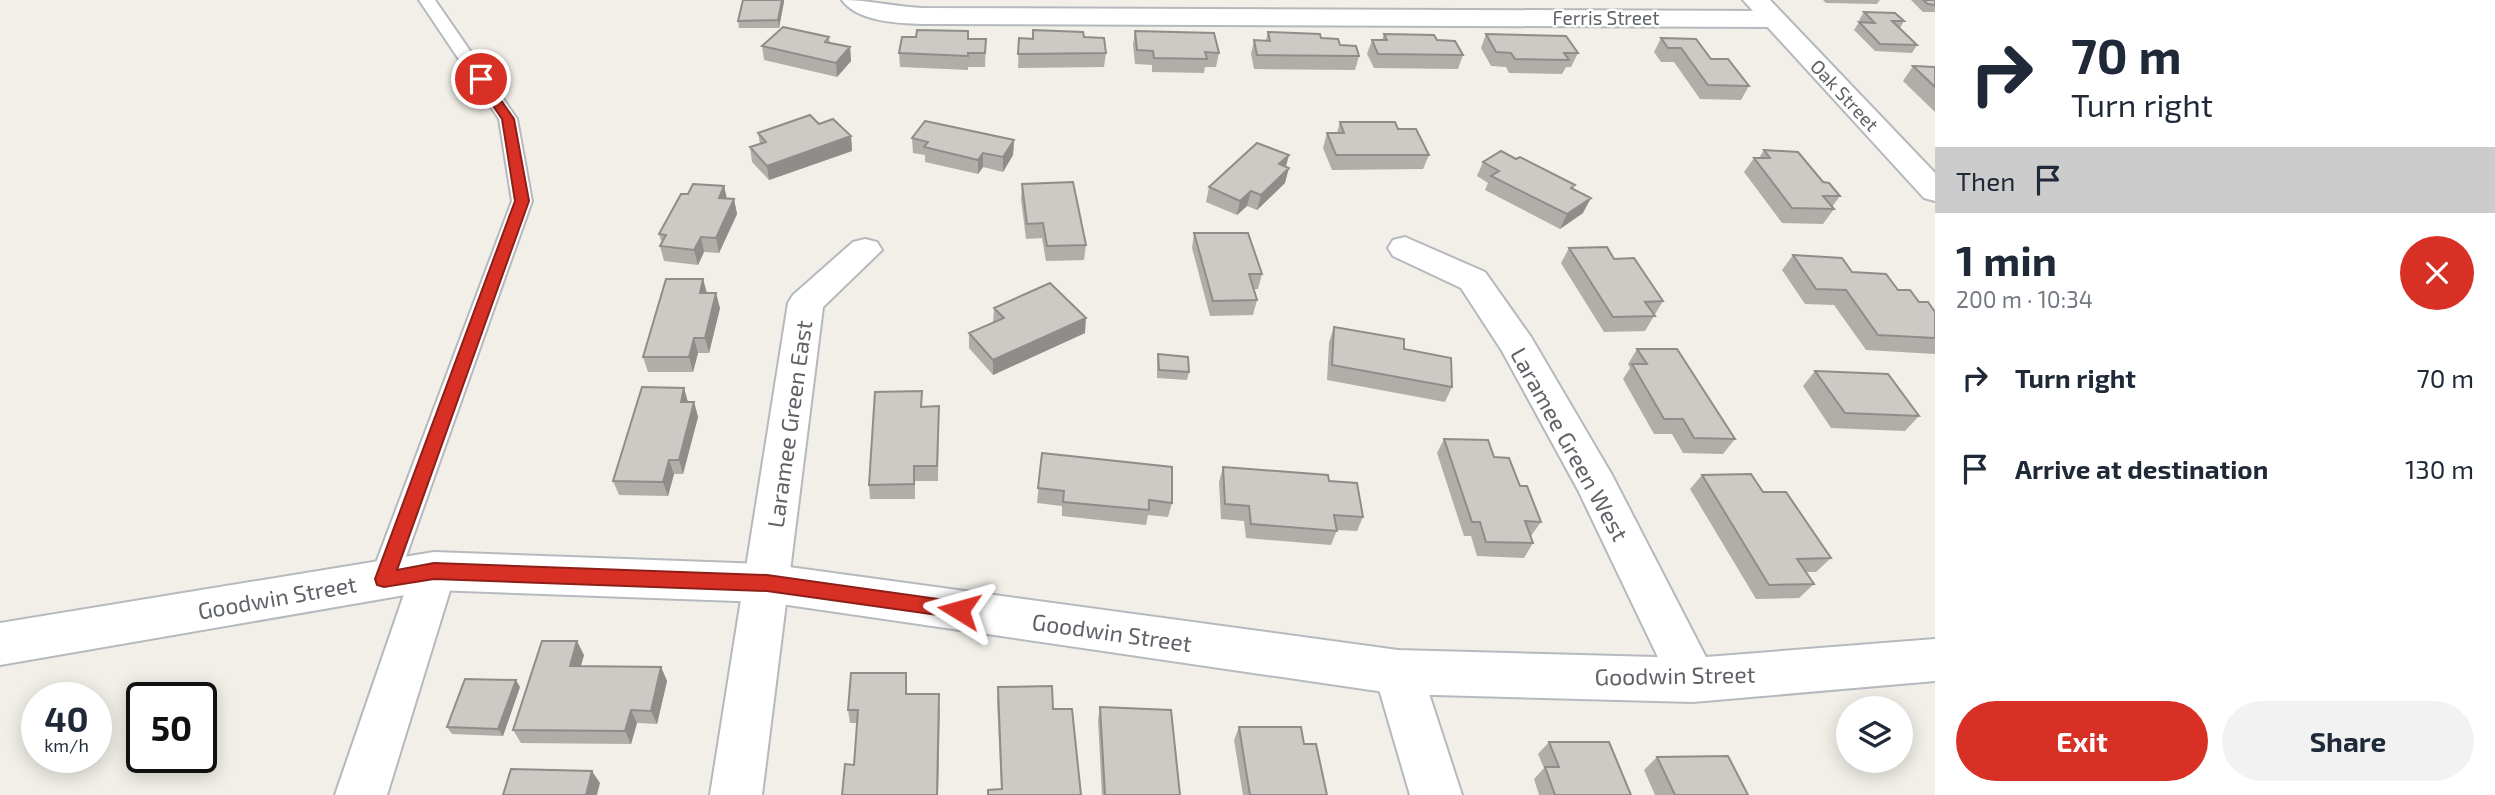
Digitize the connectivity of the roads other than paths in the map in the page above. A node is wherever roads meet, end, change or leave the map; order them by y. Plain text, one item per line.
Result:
1 (427, 0) edge
2 (855, 0) edge
3 (1764, 9) edge
4 (1935, 191) edge
5 (1405, 248) dead end
6 (865, 250) dead end
7 (434, 571) junction
8 (384, 579) junction
9 (767, 583) junction
10 (0, 644) edge
11 (1935, 660) edge
12 (1398, 672) junction
13 (1693, 680) junction
14 (361, 795) edge
15 (736, 795) edge
16 (1436, 795) edge

1 - 8 lane
2 - 3 street, Ferris Street
3 - 4 street, Oak Street
5 - 13 street, Laramee Green West
6 - 9 street, Laramee Green East
7 - 8 street, Goodwin Street
7 - 9 street, Goodwin Street
7 - 14 street
8 - 10 street, Goodwin Street
9 - 12 street, Goodwin Street
9 - 15 street, Laramee Green East
11 - 13 street, Goodwin Street
12 - 13 street, Goodwin Street
12 - 16 street

